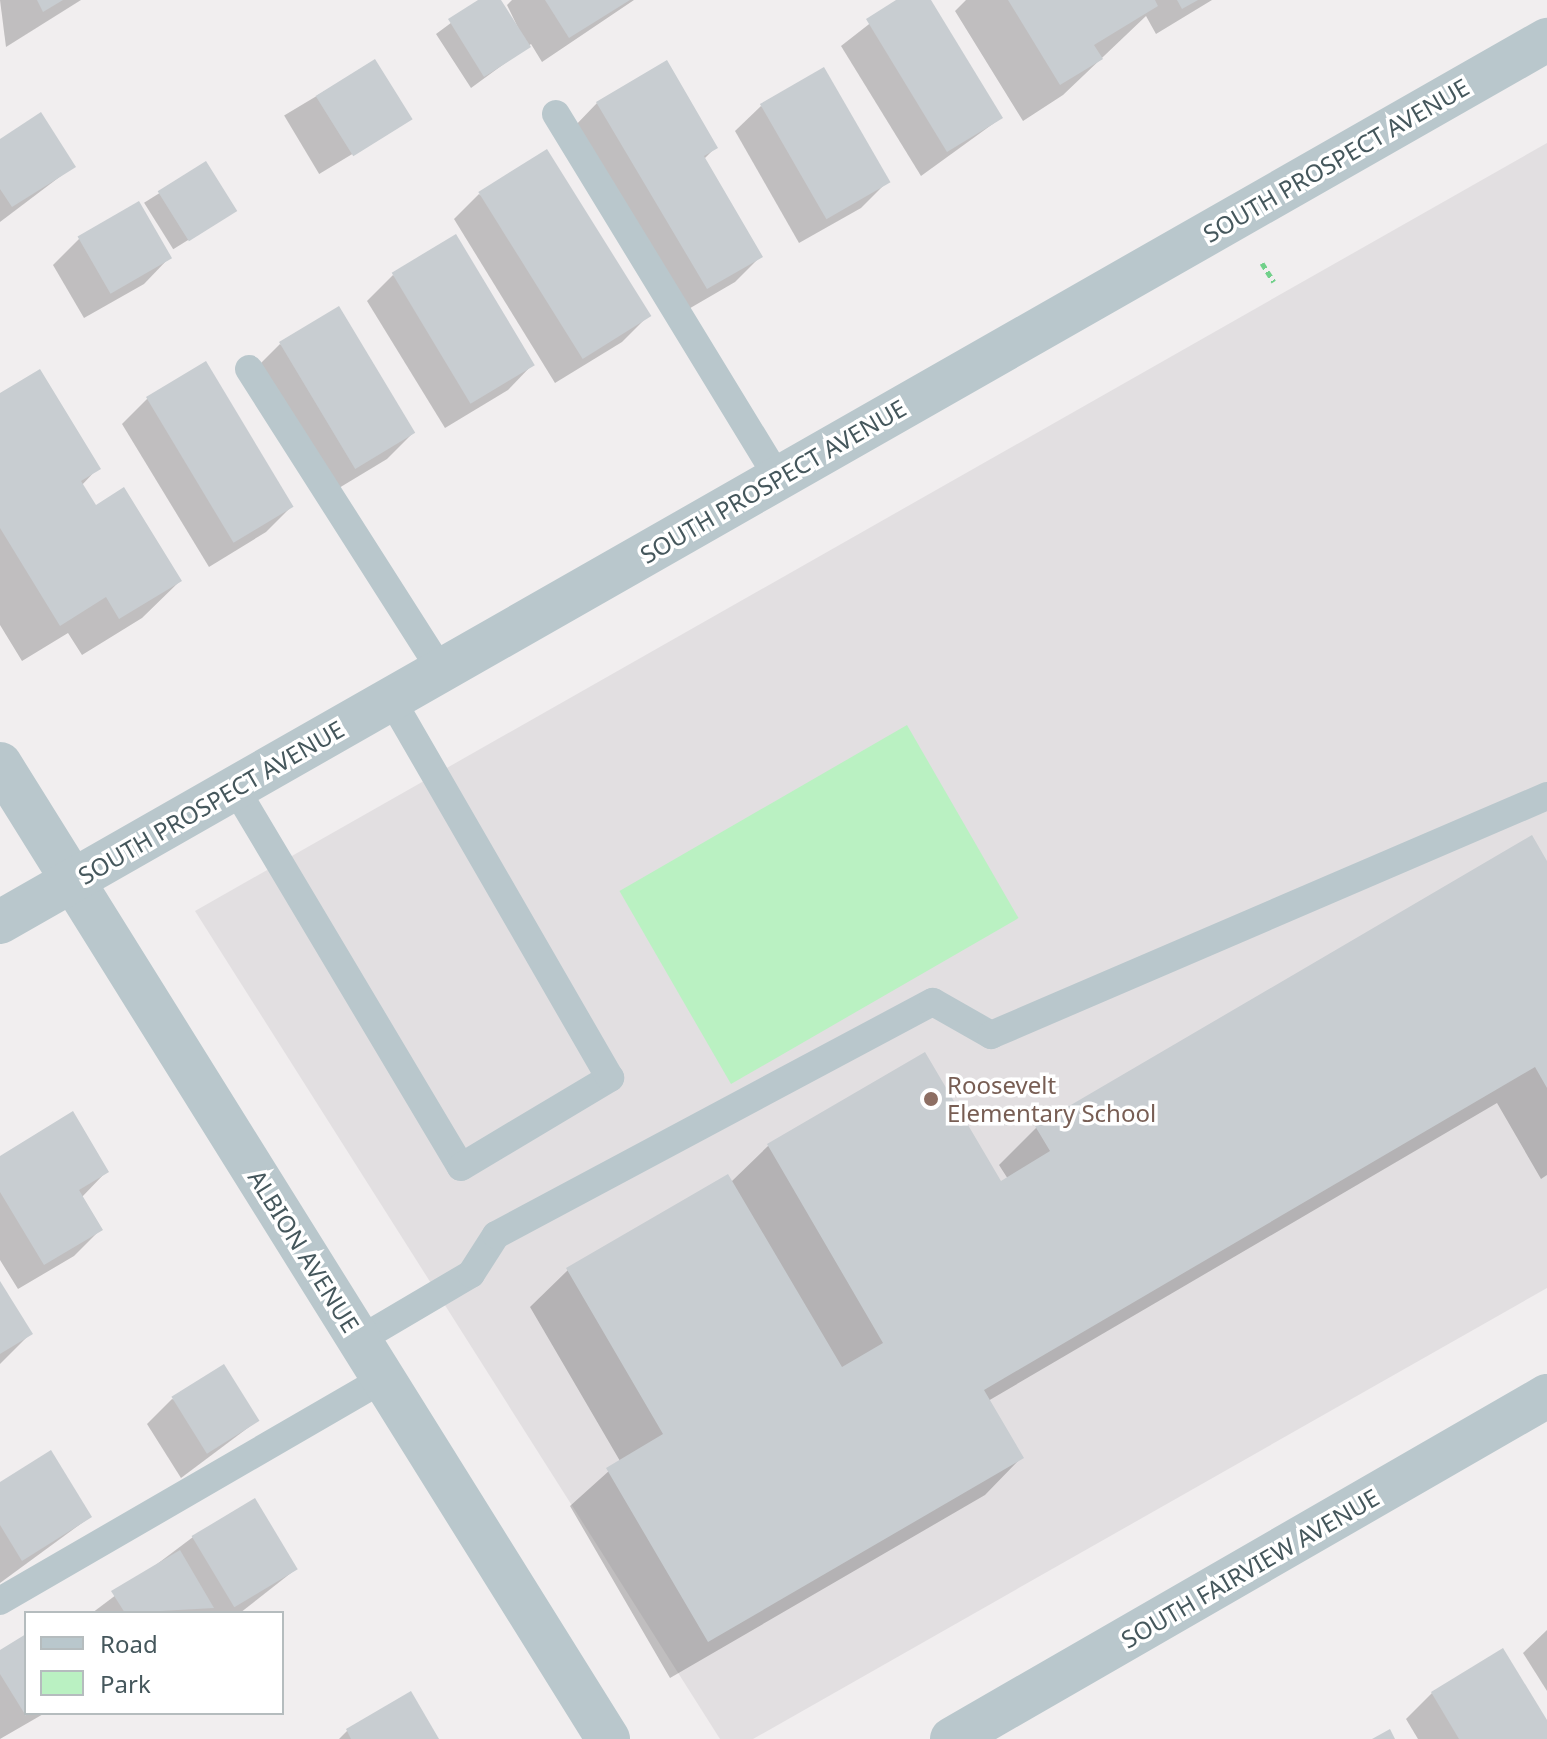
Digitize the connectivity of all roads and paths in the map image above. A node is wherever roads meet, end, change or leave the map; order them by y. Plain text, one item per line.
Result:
1 (1547, 40) edge
2 (556, 114) dead end
3 (249, 369) dead end
4 (778, 478) junction
5 (441, 670) junction
6 (391, 699) junction
7 (0, 764) edge
8 (235, 788) junction
9 (1547, 796) edge
10 (72, 880) junction
11 (0, 922) edge
12 (359, 1340) junction
13 (383, 1379) junction
14 (1547, 1396) edge
15 (0, 1601) edge
16 (608, 1739) edge
17 (952, 1739) edge

1 - 4 street, SOUTH PROSPECT AVENUE
2 - 4 lane
3 - 5 lane
4 - 5 street, SOUTH PROSPECT AVENUE
5 - 6 street, SOUTH PROSPECT AVENUE
6 - 8 street, SOUTH PROSPECT AVENUE
6 - 8 lane
7 - 10 street, ALBION AVENUE
8 - 10 street, SOUTH PROSPECT AVENUE
9 - 12 lane
10 - 11 street, SOUTH PROSPECT AVENUE
10 - 12 street, ALBION AVENUE
12 - 13 street, ALBION AVENUE
13 - 15 lane
13 - 16 street, ALBION AVENUE
14 - 17 street, SOUTH FAIRVIEW AVENUE

